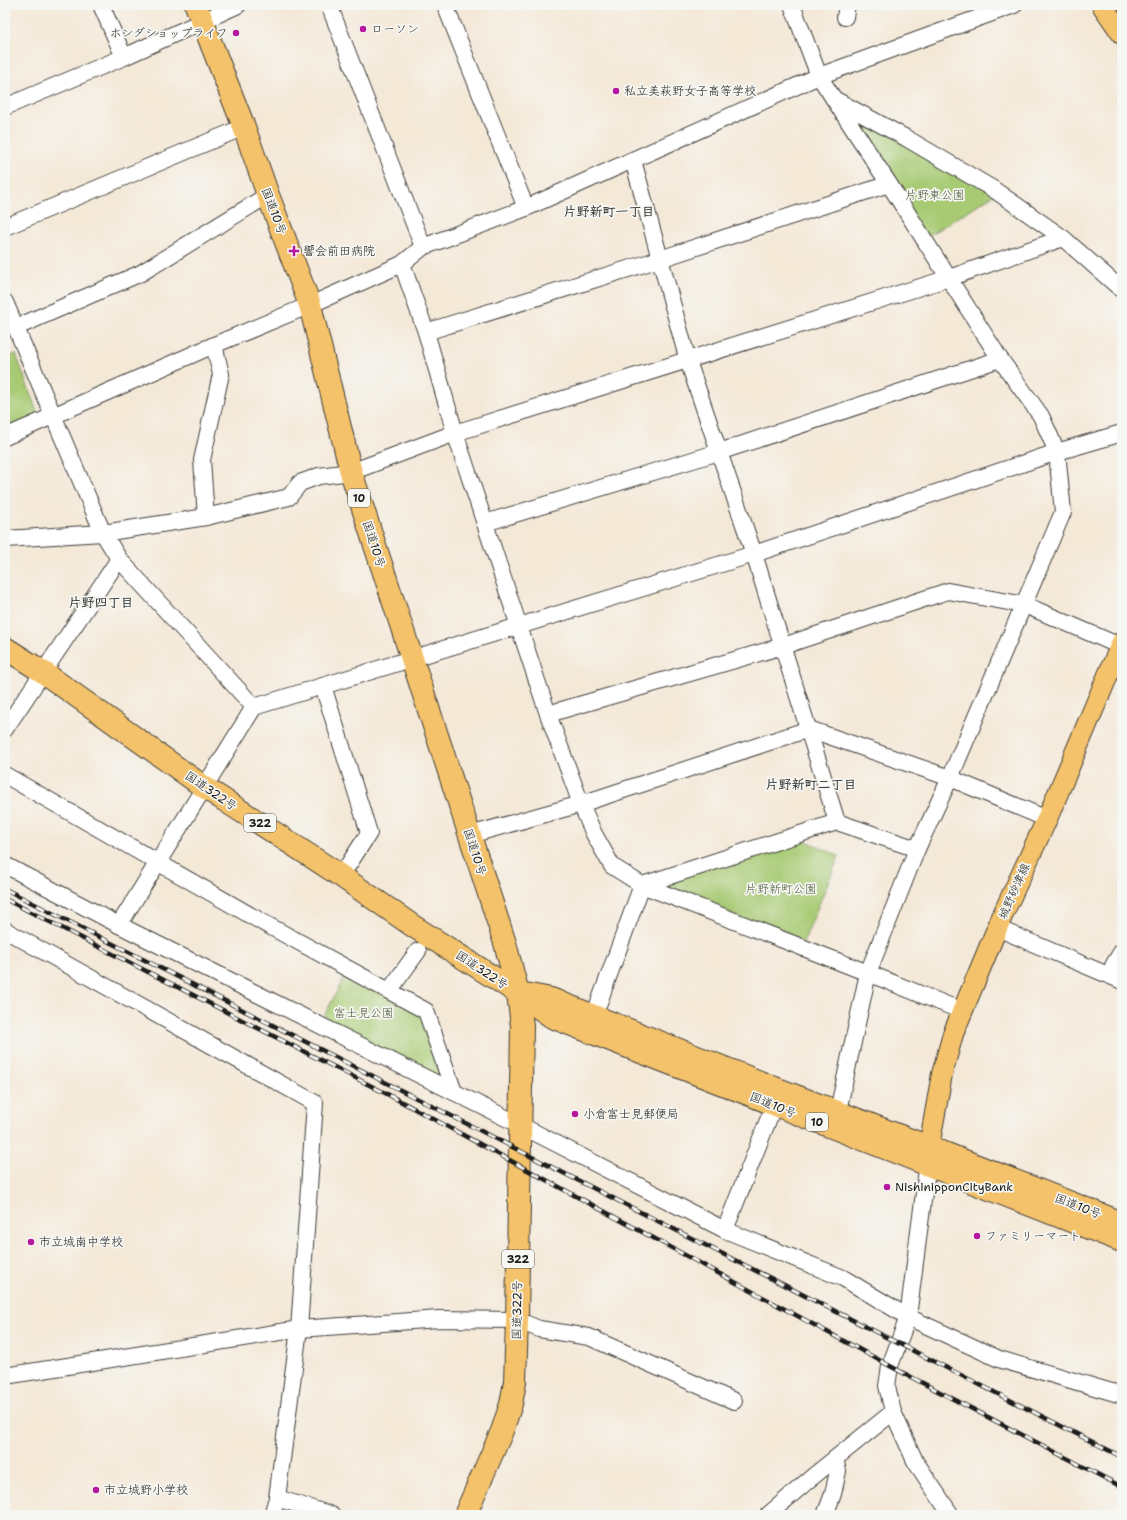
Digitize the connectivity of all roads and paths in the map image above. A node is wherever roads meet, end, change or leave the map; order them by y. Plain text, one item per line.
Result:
1 (101, 5) edge
2 (238, 5) edge
3 (329, 5) edge
4 (445, 5) edge
5 (792, 5) edge
6 (1014, 5) edge
7 (1102, 5) edge
8 (199, 13) edge
9 (1122, 34) edge
10 (124, 56) junction
11 (818, 76) junction
12 (832, 98) junction
13 (5, 107) edge
14 (244, 127) junction
15 (633, 160) junction
16 (889, 184) junction
17 (268, 195) junction
18 (526, 208) junction
19 (5, 227) edge
20 (1063, 238) junction
21 (423, 247) junction
22 (660, 259) junction
23 (402, 264) junction
24 (949, 278) junction
25 (1122, 290) edge
26 (5, 302) edge
27 (310, 305) junction
28 (17, 327) junction
29 (426, 332) junction
30 (214, 345) junction
31 (1000, 359) junction
32 (688, 361) junction
33 (54, 415) junction
34 (455, 433) junction
35 (1122, 433) edge
36 (5, 437) edge
37 (719, 452) junction
38 (1057, 452) junction
39 (351, 472) junction
40 (206, 517) junction
41 (485, 523) junction
42 (103, 533) junction
43 (5, 539) edge
44 (754, 554) junction
45 (119, 559) junction
46 (1025, 605) junction
47 (520, 627) junction
48 (1121, 644) edge
49 (782, 646) junction
50 (5, 648) edge
51 (411, 659) junction
52 (43, 672) junction
53 (323, 686) junction
54 (254, 708) junction
55 (548, 714) junction
56 (5, 729) edge
57 (809, 729) junction
58 (5, 775) edge
59 (950, 778) junction
60 (204, 787) junction
61 (581, 804) junction
62 (1047, 819) junction
63 (838, 822) junction
64 (470, 836) junction
65 (918, 849) junction
66 (158, 862) junction
67 (5, 865) edge
68 (341, 876) junction
69 (642, 885) junction
70 (119, 925) junction
71 (997, 928) junction
72 (5, 930) edge
73 (418, 951) dead end
74 (1122, 952) edge
75 (868, 973) junction
76 (1116, 978) edge
77 (389, 991) junction
78 (518, 993) junction
79 (962, 1011) junction
80 (594, 1016) junction
81 (454, 1092) junction
82 (774, 1105) junction
83 (838, 1111) junction
84 (520, 1125) junction
85 (928, 1156) junction
86 (1122, 1223) edge
87 (725, 1230) junction
88 (1122, 1241) edge
89 (908, 1317) junction
90 (517, 1320) junction
91 (299, 1329) junction
92 (5, 1376) edge
93 (1122, 1395) edge
94 (734, 1401) dead end
95 (893, 1412) junction
96 (835, 1459) junction
97 (277, 1498) junction
98 (777, 1512) edge
99 (272, 1515) edge
100 (332, 1515) edge
101 (465, 1515) edge
102 (825, 1515) edge
103 (951, 1515) edge

1 - 10 street
2 - 8 street
3 - 21 street
4 - 18 street
5 - 11 street
6 - 11 street
7 - 9 main road
8 - 10 street
8 - 14 highway, 国道10号 / 10
10 - 13 street
11 - 12 street
11 - 15 street
12 - 16 street
12 - 20 street
14 - 17 highway, 国道10号 / 10
14 - 19 street
15 - 18 street
15 - 22 street
16 - 22 street
16 - 24 street
17 - 27 highway, 国道10号 / 10
17 - 28 street
18 - 21 street
20 - 24 street
20 - 25 street
21 - 23 street
22 - 29 street
22 - 32 street
23 - 27 street
23 - 29 street
24 - 31 street
24 - 32 street
26 - 28 street
27 - 30 street
27 - 39 highway, 国道10号 / 10
28 - 33 street
29 - 34 street
30 - 33 street
30 - 40 street
31 - 37 street
31 - 38 street
32 - 34 street
32 - 37 street
33 - 36 street
33 - 42 street
34 - 39 street
34 - 41 street
35 - 38 street
37 - 41 street
37 - 44 street
38 - 44 street
38 - 46 street
39 - 40 street
39 - 51 highway, 国道10号 / 10
40 - 42 street
41 - 47 street
42 - 43 street
42 - 45 street
44 - 47 street
44 - 49 street
45 - 52 street
45 - 54 street
46 - 48 street
46 - 49 street
46 - 59 street
47 - 51 street
47 - 55 street
48 - 62 main road, 城野砂津線
49 - 55 street
49 - 57 street
50 - 52 highway, 国道322号 / 322
51 - 53 street
51 - 64 highway, 国道10号 / 10
52 - 56 street
52 - 60 highway, 国道322号 / 322
53 - 54 street
53 - 68 street
54 - 60 street
55 - 61 street
57 - 59 street
57 - 61 street
57 - 63 street
58 - 66 street
59 - 62 street
59 - 65 street
60 - 66 street
60 - 68 highway, 国道322号 / 322
61 - 64 street
61 - 69 street
62 - 71 main road, 城野砂津線
63 - 65 street
63 - 69 street
64 - 78 highway, 国道10号 / 10
65 - 75 street
66 - 70 street
66 - 77 street
67 - 70 street
68 - 78 highway, 国道322号 / 322
69 - 75 street
69 - 80 street
70 - 81 street
71 - 76 street
71 - 79 main road, 城野砂津線
72 - 91 street
73 - 77 street
74 - 76 street
75 - 79 street
75 - 83 street
77 - 81 street
78 - 80 highway, 国道10号 / 10
78 - 82 highway, 国道10号 / 10
78 - 84 highway, 国道322号 / 322
79 - 85 main road, 城野砂津線
80 - 83 highway, 国道10号 / 10
81 - 84 street
82 - 85 highway, 国道10号 / 10
82 - 87 street
83 - 85 highway, 国道10号 / 10
84 - 87 street
84 - 90 highway, 国道322号 / 322
85 - 86 highway, 国道10号 / 10
85 - 88 highway, 国道10号 / 10
85 - 89 street
87 - 89 street
89 - 93 street
89 - 95 street
90 - 91 street
90 - 94 street
90 - 101 highway, 国道322号 / 322
91 - 92 street
91 - 97 street
95 - 96 street
95 - 103 street
96 - 98 street
96 - 102 street
97 - 99 street
97 - 100 street

